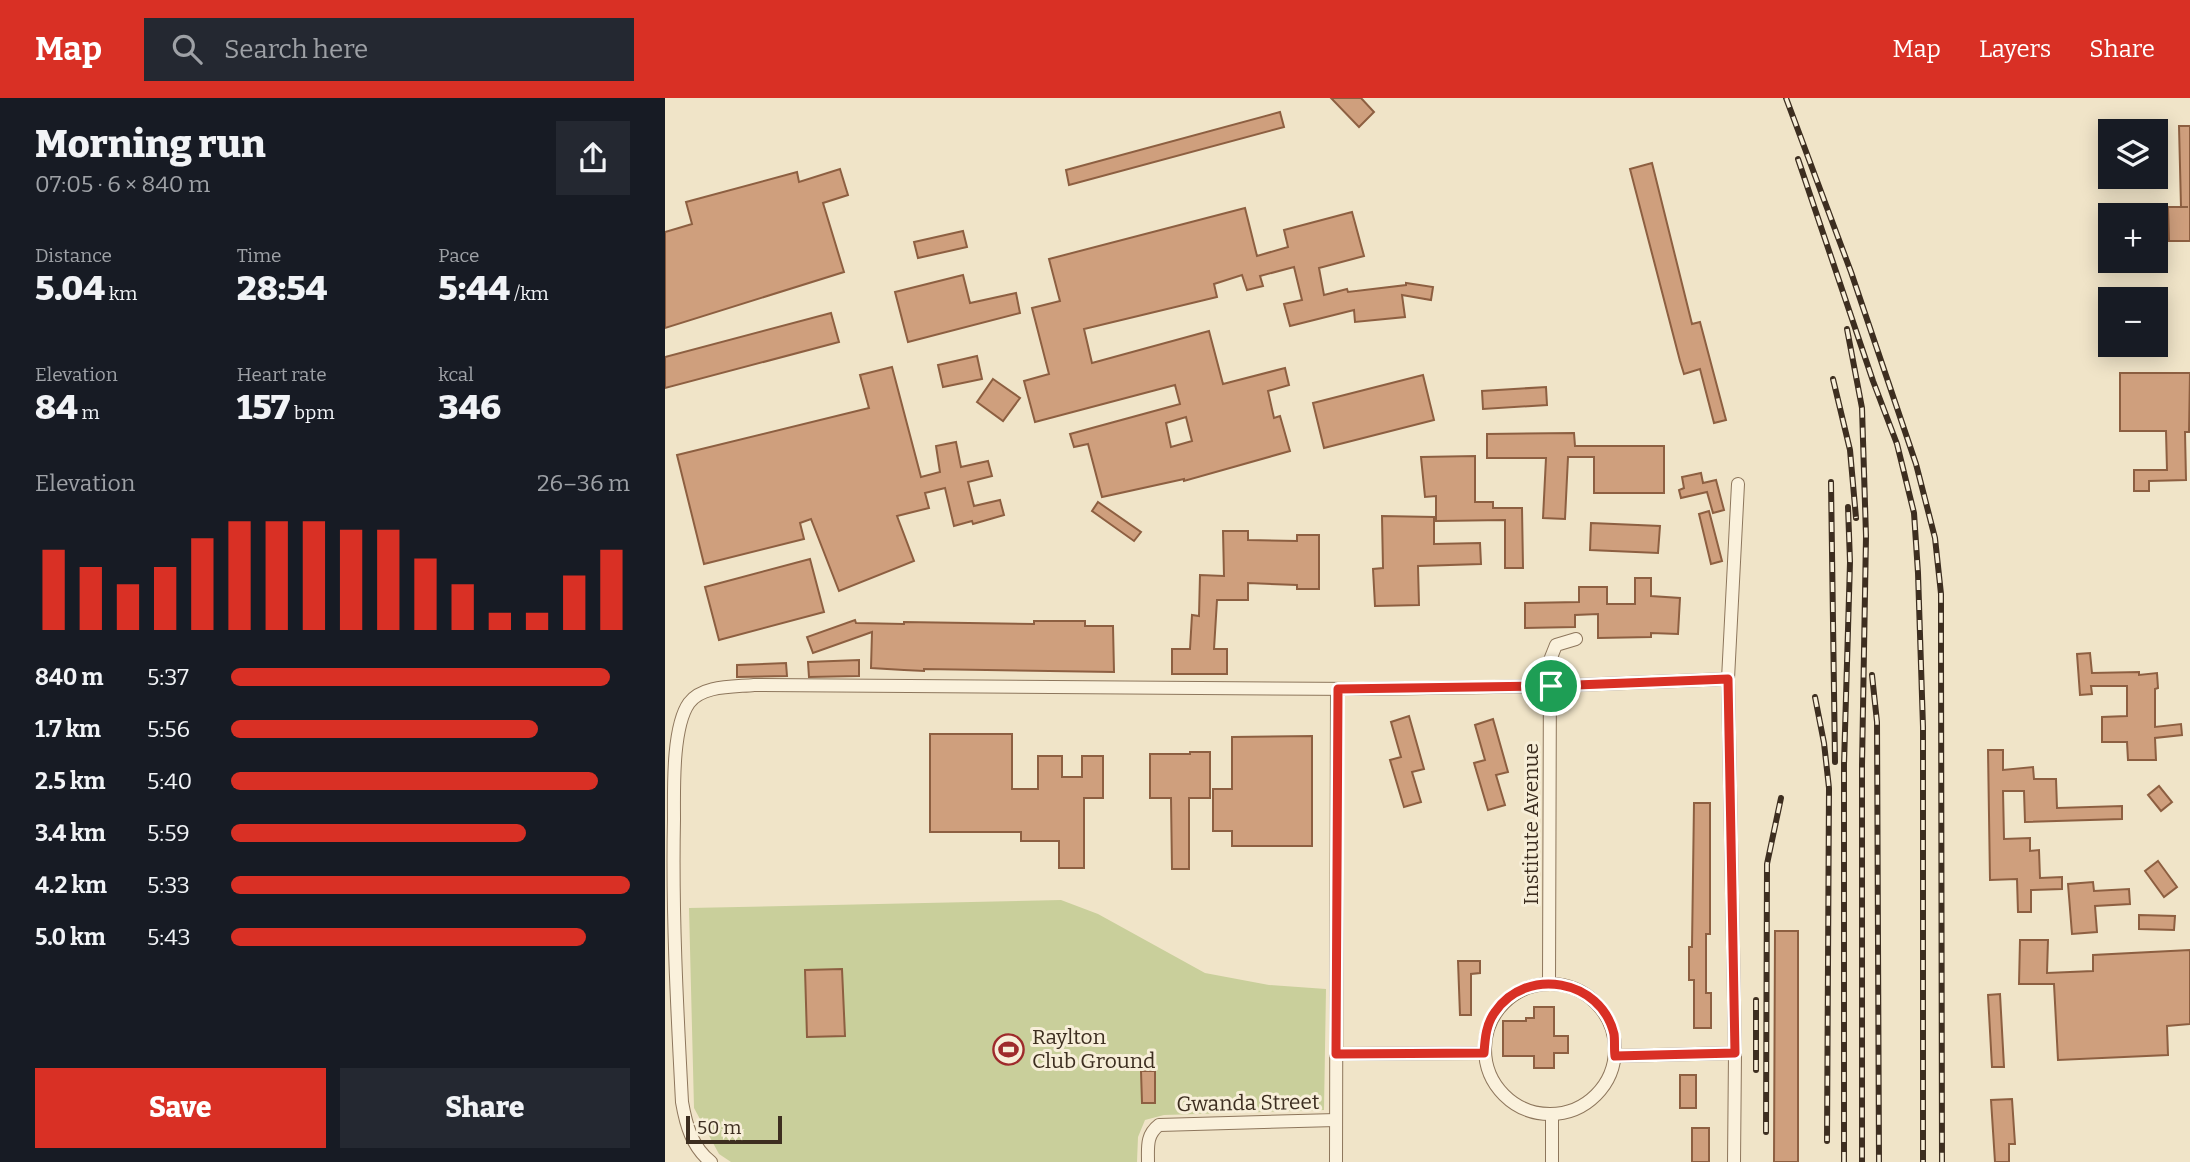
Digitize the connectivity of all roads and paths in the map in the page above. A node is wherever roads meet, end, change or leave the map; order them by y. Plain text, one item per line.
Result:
1 (1738, 484) dead end
2 (1576, 639) dead end
3 (1728, 679) junction
4 (1551, 686) junction
5 (1338, 689) junction
6 (1549, 983) junction
7 (1484, 1053) junction
8 (1735, 1053) junction
9 (1336, 1054) junction
10 (1615, 1056) junction
11 (1552, 1115) junction
12 (1336, 1120) junction
13 (711, 1162) edge
14 (1147, 1162) edge
15 (1336, 1162) edge
16 (1552, 1162) edge
17 (1734, 1162) edge

1 - 3 street
2 - 4 street, Institute Avenue
3 - 4 street
3 - 8 street
4 - 5 street
4 - 6 street, Institute Avenue
5 - 9 street
5 - 13 street
6 - 7 street
6 - 10 street
7 - 9 street
7 - 11 street
8 - 10 street
8 - 17 street
9 - 12 street
10 - 11 street
11 - 16 street
12 - 14 street, Gwanda Street
12 - 15 street

